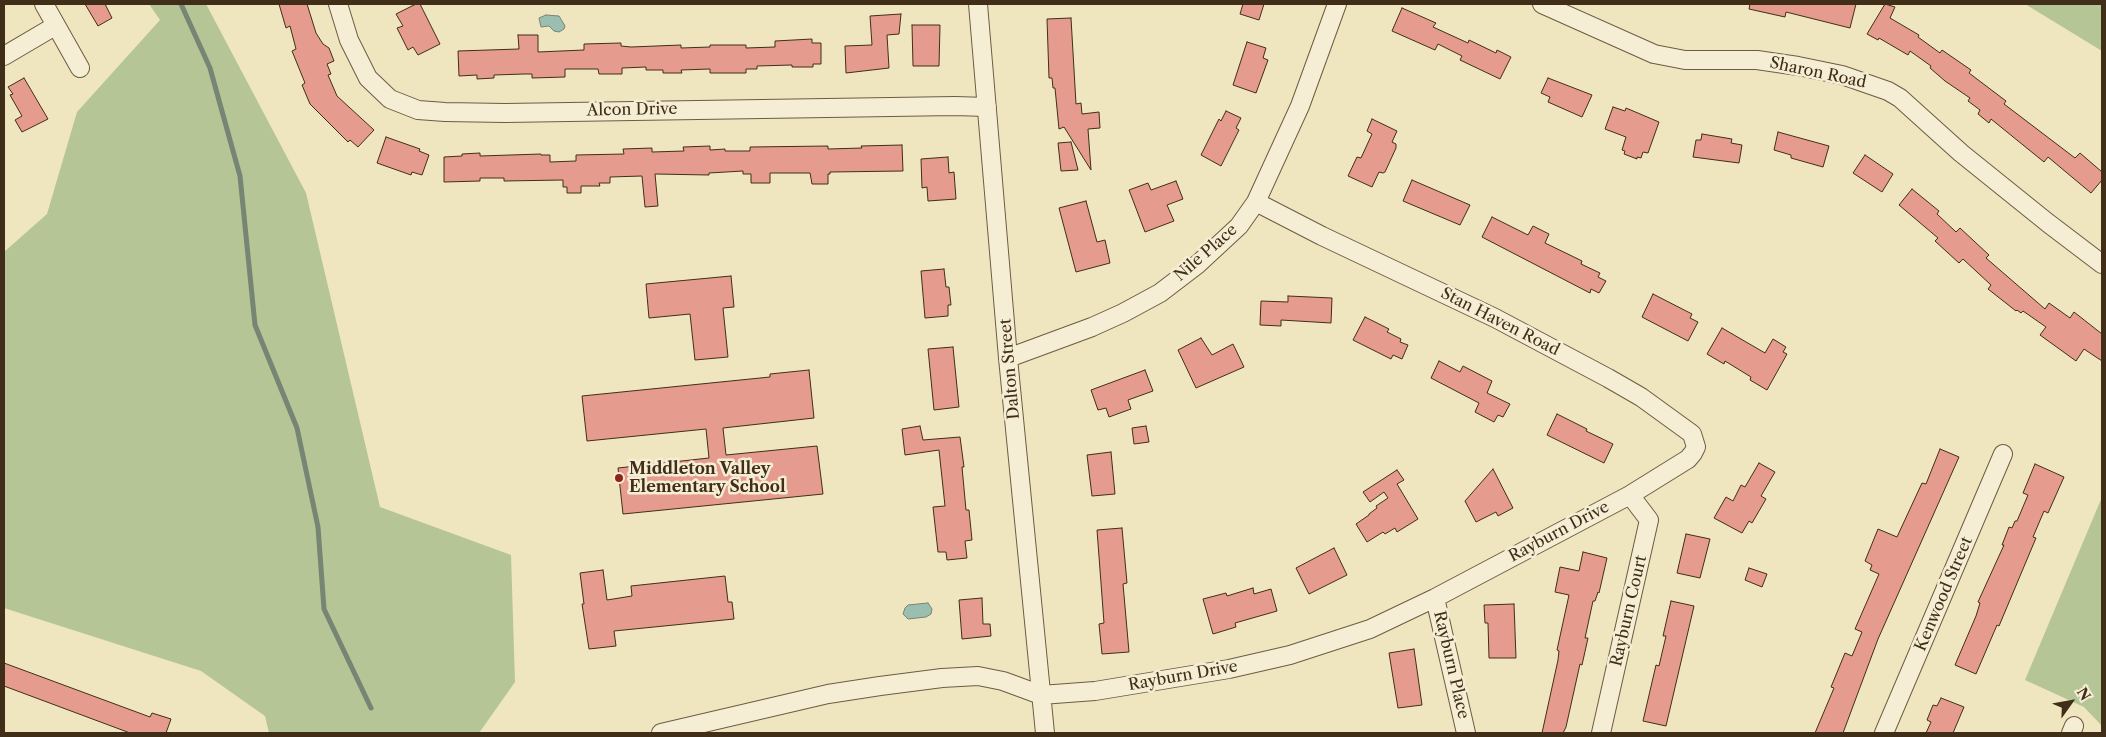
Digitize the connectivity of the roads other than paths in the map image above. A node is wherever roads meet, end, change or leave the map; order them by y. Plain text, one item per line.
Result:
1 (44, 4) edge
2 (338, 4) edge
3 (978, 4) edge
4 (1337, 4) edge
5 (1542, 4) edge
6 (55, 26) junction
7 (4, 56) edge
8 (80, 68) dead end
9 (987, 107) junction
10 (1256, 202) junction
11 (2102, 264) edge
12 (1008, 358) junction
13 (2004, 454) dead end
14 (1670, 471) joint
15 (1630, 495) junction
16 (1435, 598) junction
17 (1041, 695) junction
18 (1466, 732) edge
19 (661, 733) edge
20 (1045, 733) edge
21 (1601, 733) edge
22 (1884, 733) edge

1 - 6 street
2 - 9 street, Alcon Drive
3 - 9 street, Dalton Street
4 - 10 street, Nile Place
5 - 11 street, Sharon Road
6 - 7 street
6 - 8 street
9 - 12 street, Dalton Street
10 - 12 street, Nile Place
10 - 14 street, Stan Haven Road
12 - 17 street, Dalton Street
13 - 22 street, Kenwood Street
14 - 15 street, Rayburn Drive
15 - 16 street, Rayburn Drive
15 - 21 street, Rayburn Court
16 - 17 street, Rayburn Drive
16 - 18 street, Rayburn Place
17 - 19 street, Rayburn Drive
17 - 20 street, Dalton Street

